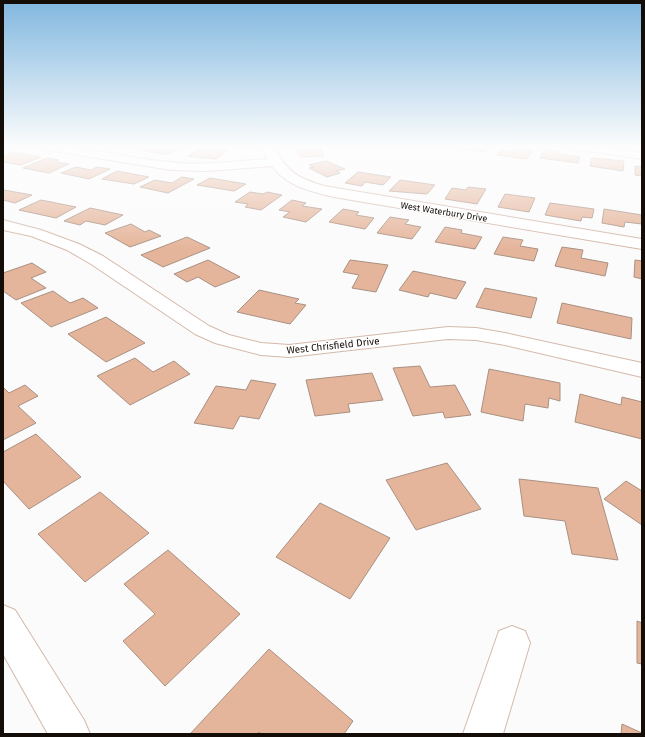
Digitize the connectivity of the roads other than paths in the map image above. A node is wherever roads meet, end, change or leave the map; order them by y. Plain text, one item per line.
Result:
1 (298, 180) edge
2 (3, 225) edge
3 (642, 244) edge
4 (642, 370) edge
5 (3, 621) edge
6 (512, 643) dead end
7 (70, 734) edge
8 (483, 734) edge

1 - 3 street, West Waterbury Drive
2 - 4 street, West Chrisfield Drive
5 - 7 street
6 - 8 street

